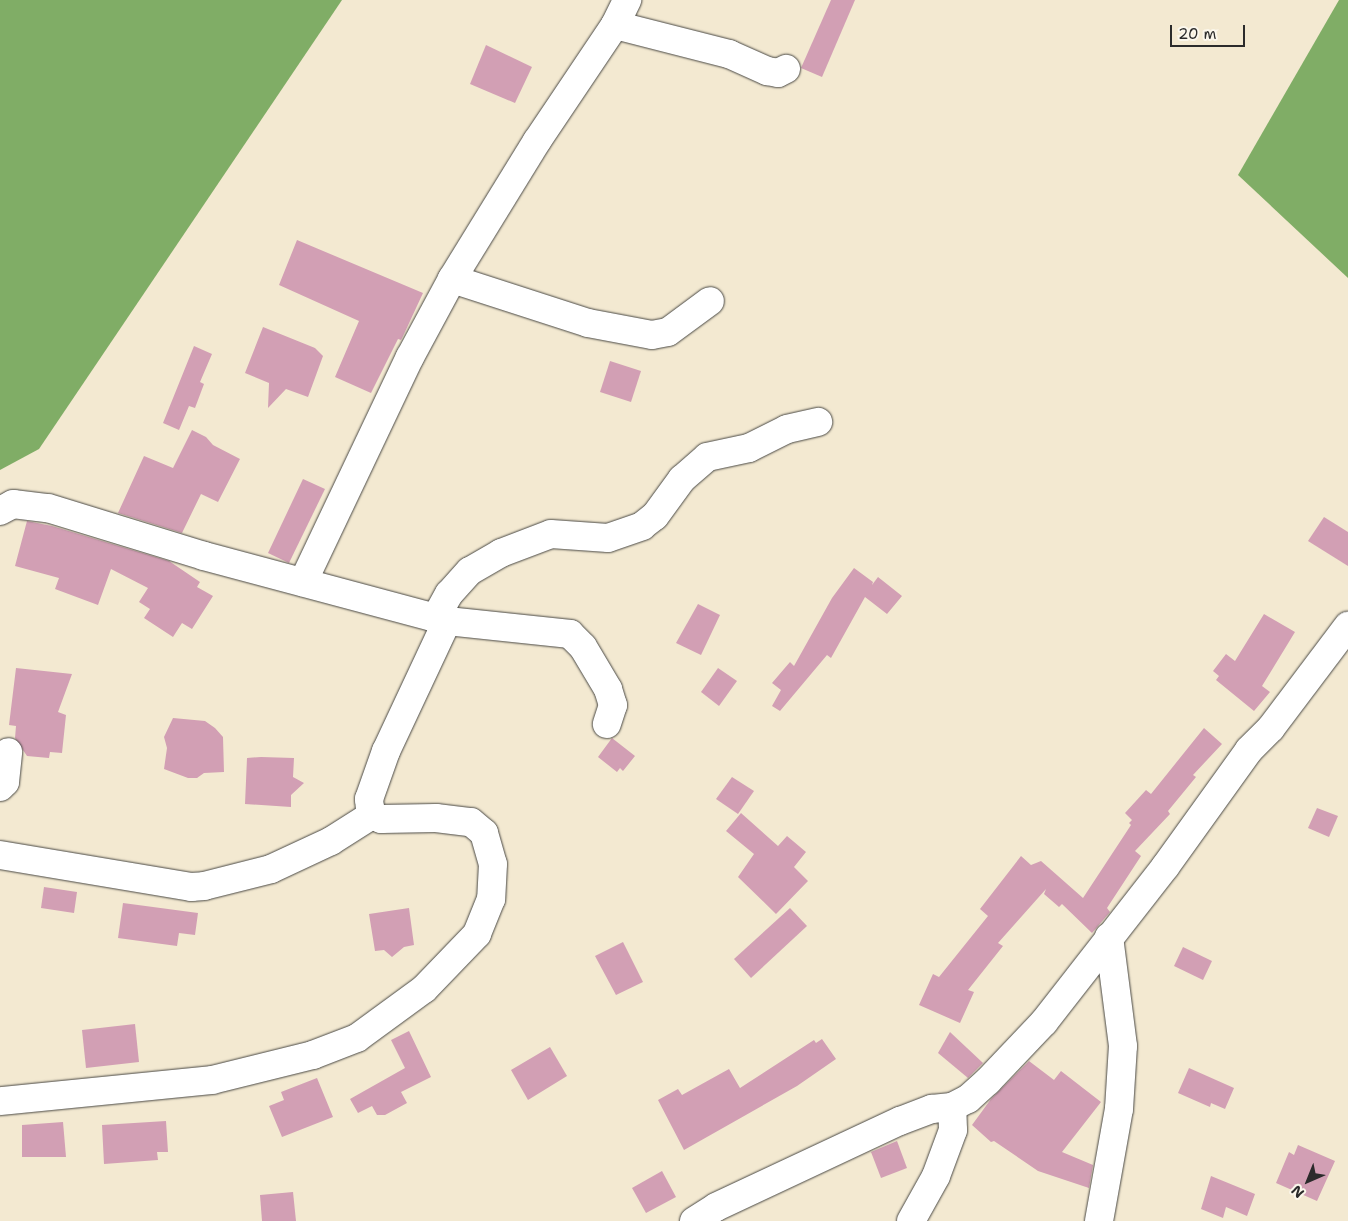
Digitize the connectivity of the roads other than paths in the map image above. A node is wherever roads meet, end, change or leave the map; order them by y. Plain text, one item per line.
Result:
1 (627, 0) edge
2 (615, 25) junction
3 (786, 69) dead end
4 (452, 279) junction
5 (710, 301) dead end
6 (818, 422) dead end
7 (0, 511) edge
8 (302, 582) junction
9 (441, 620) junction
10 (1348, 626) edge
11 (607, 724) dead end
12 (8, 752) dead end
13 (0, 787) edge
14 (372, 815) junction
15 (0, 855) edge
16 (1109, 937) junction
17 (0, 1101) edge
18 (952, 1107) junction
19 (694, 1221) edge
20 (911, 1221) edge
21 (1099, 1221) edge

1 - 2 street
2 - 3 street
2 - 4 street
4 - 5 street
4 - 8 street
6 - 9 street
7 - 8 street
8 - 9 street
9 - 11 street
9 - 14 street
10 - 16 street
12 - 13 street
14 - 15 street
14 - 17 street
16 - 18 street
16 - 21 street
18 - 19 street
18 - 20 street

